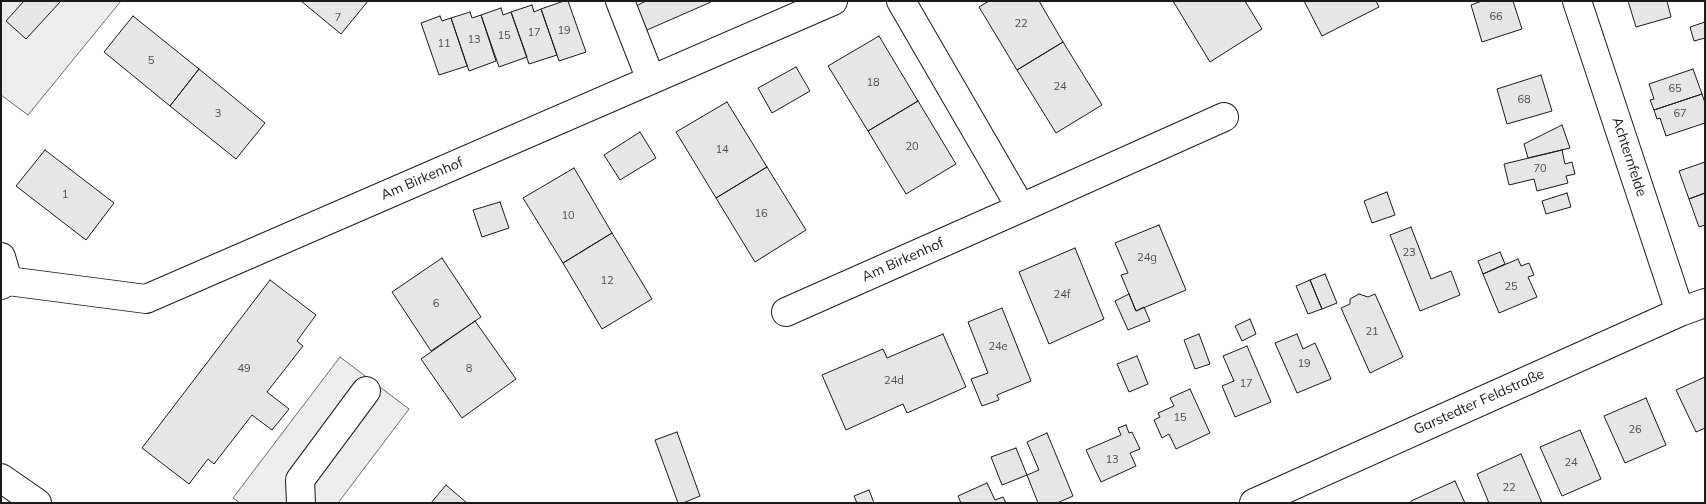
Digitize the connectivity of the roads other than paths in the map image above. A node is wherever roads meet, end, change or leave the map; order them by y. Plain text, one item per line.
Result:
1 (620, 1) edge
2 (833, 1) edge
3 (901, 1) edge
4 (1577, 1) edge
5 (651, 80) junction
6 (1224, 118) dead end
7 (1020, 208) junction
8 (4, 274) edge
9 (1693, 308) edge
10 (786, 312) dead end
11 (366, 391) dead end
12 (1, 478) edge
13 (37, 503) edge
14 (300, 503) edge
15 (1254, 503) edge

1 - 5 street
2 - 5 street, Am Birkenhof
3 - 7 street
4 - 9 street, Achternfelde
5 - 8 street, Am Birkenhof
6 - 7 street, Am Birkenhof
7 - 10 street, Am Birkenhof
9 - 15 street, Garstedter Feldstraße
11 - 14 street
12 - 13 street

